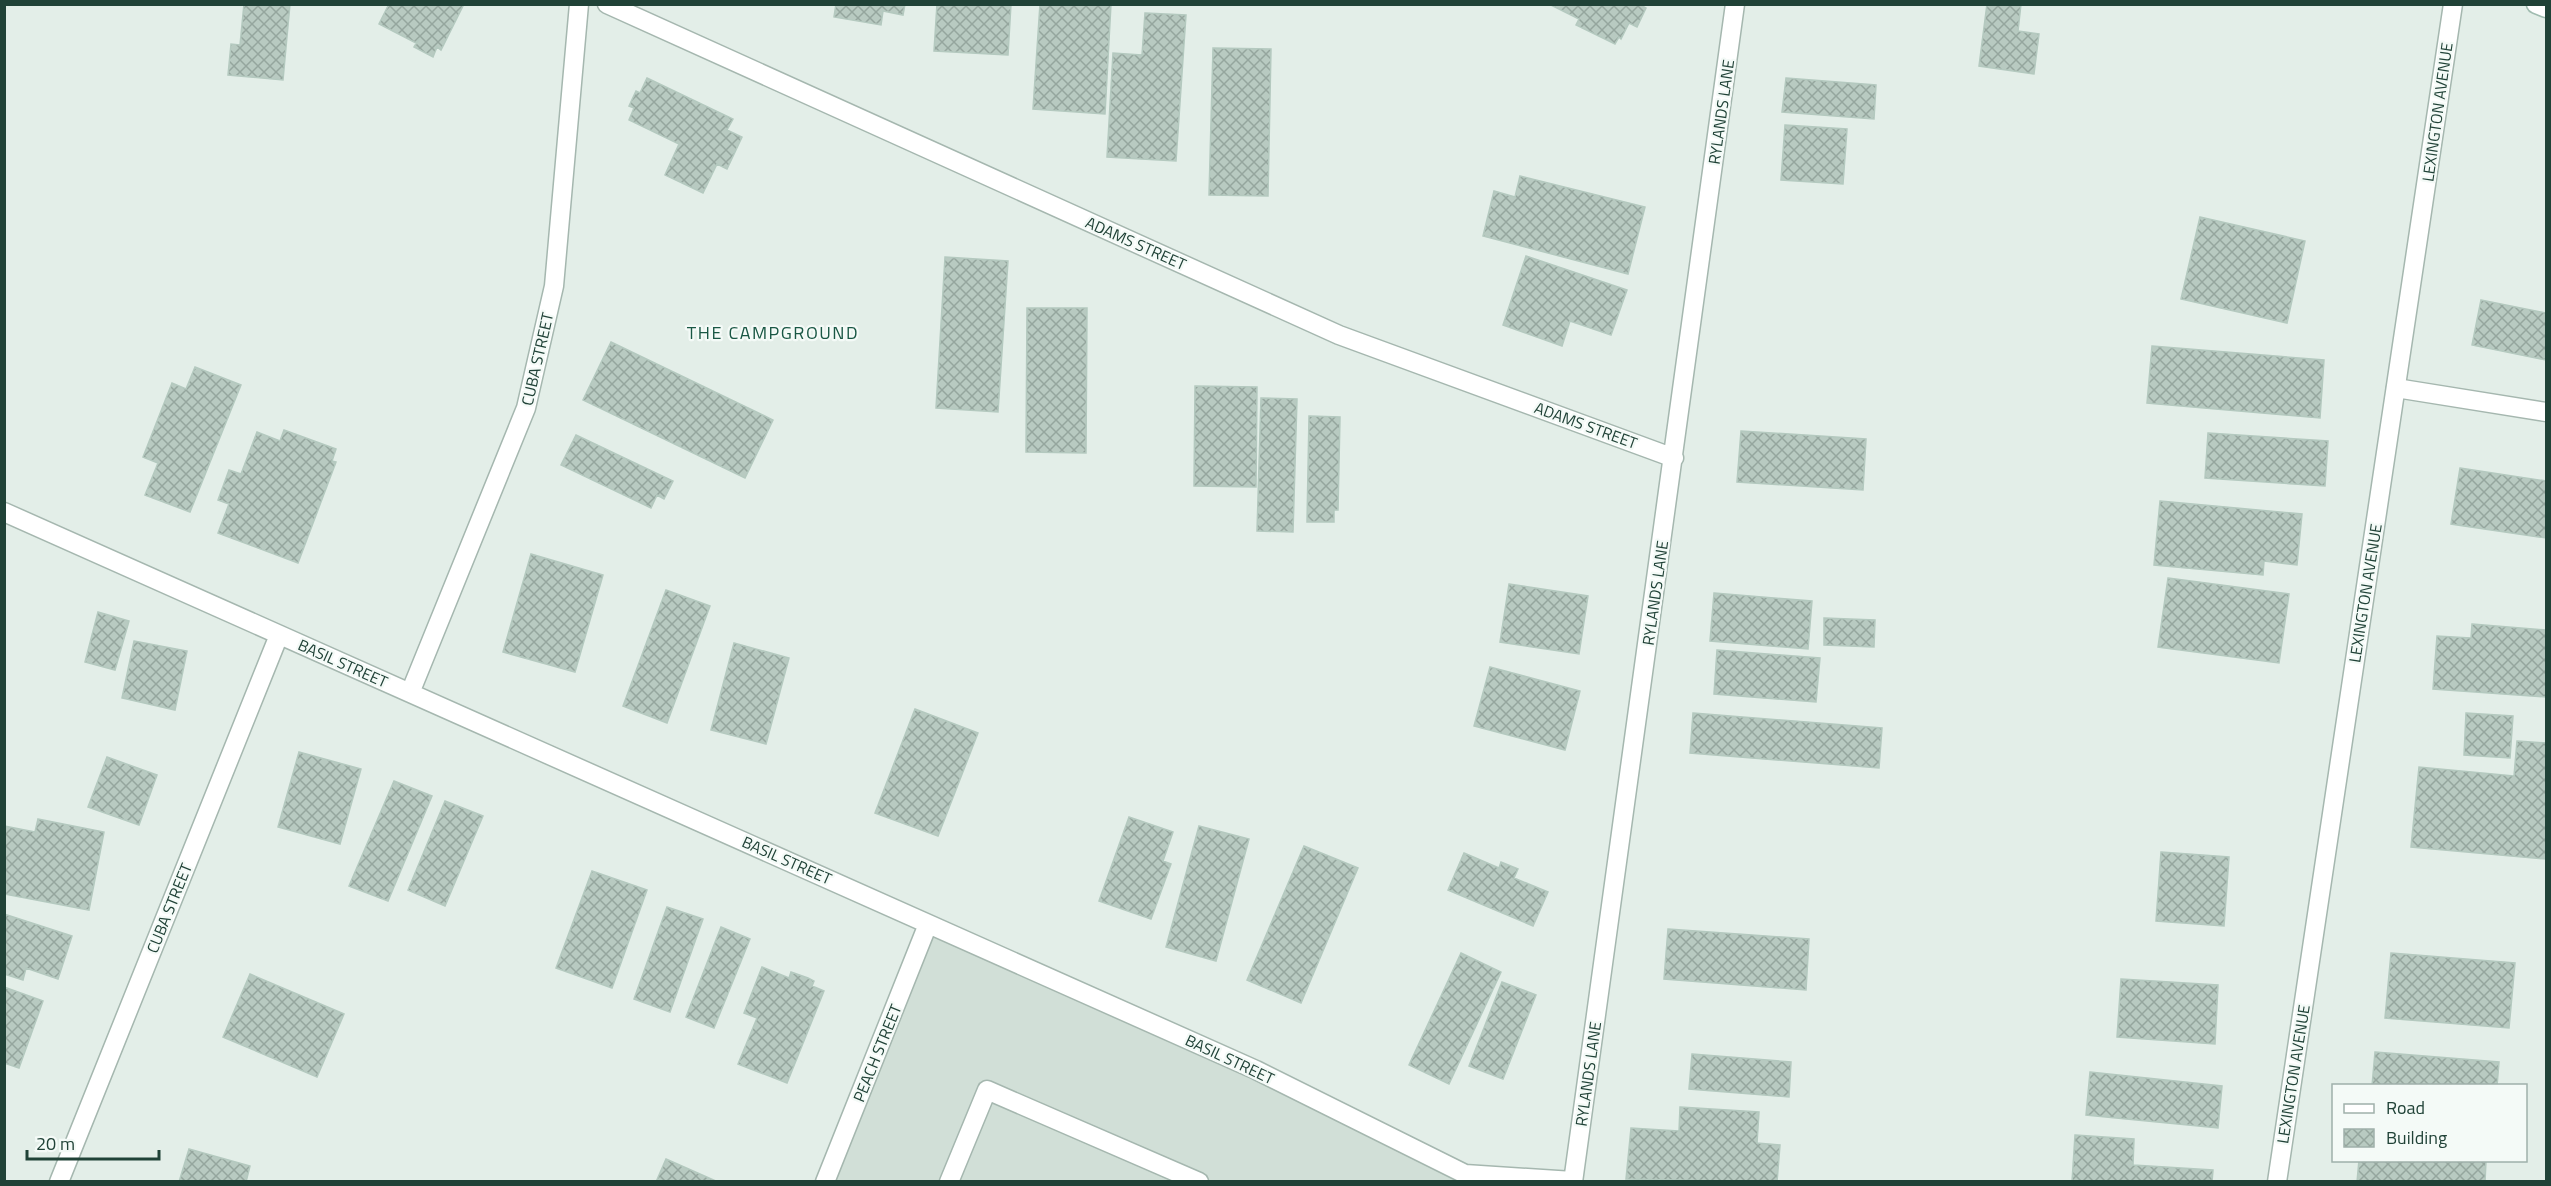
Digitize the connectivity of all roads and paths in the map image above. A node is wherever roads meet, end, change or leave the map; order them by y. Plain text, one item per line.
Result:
1 (579, 4) edge
2 (607, 4) edge
3 (1735, 4) edge
4 (2453, 4) edge
5 (2536, 4) edge
6 (2547, 8) edge
7 (2396, 388) junction
8 (2547, 412) edge
9 (1674, 458) junction
10 (4, 512) edge
11 (279, 635) junction
12 (410, 693) junction
13 (928, 924) junction
14 (1492, 1179) edge
15 (59, 1182) edge
16 (825, 1182) edge
17 (949, 1182) edge
18 (1199, 1182) edge
19 (1574, 1182) edge
20 (2277, 1182) edge

1 - 12 street, CUBA STREET
2 - 9 street, ADAMS STREET
3 - 9 street, RYLANDS LANE
4 - 7 street, LEXINGTON AVENUE
5 - 6 street
7 - 8 street
7 - 20 street, LEXINGTON AVENUE
9 - 19 street, RYLANDS LANE
10 - 11 street, BASIL STREET
11 - 12 street, BASIL STREET
11 - 15 street, CUBA STREET
12 - 13 street, BASIL STREET
13 - 14 street, BASIL STREET
13 - 16 street, PEACH STREET
14 - 19 street, BASIL STREET
17 - 18 street

